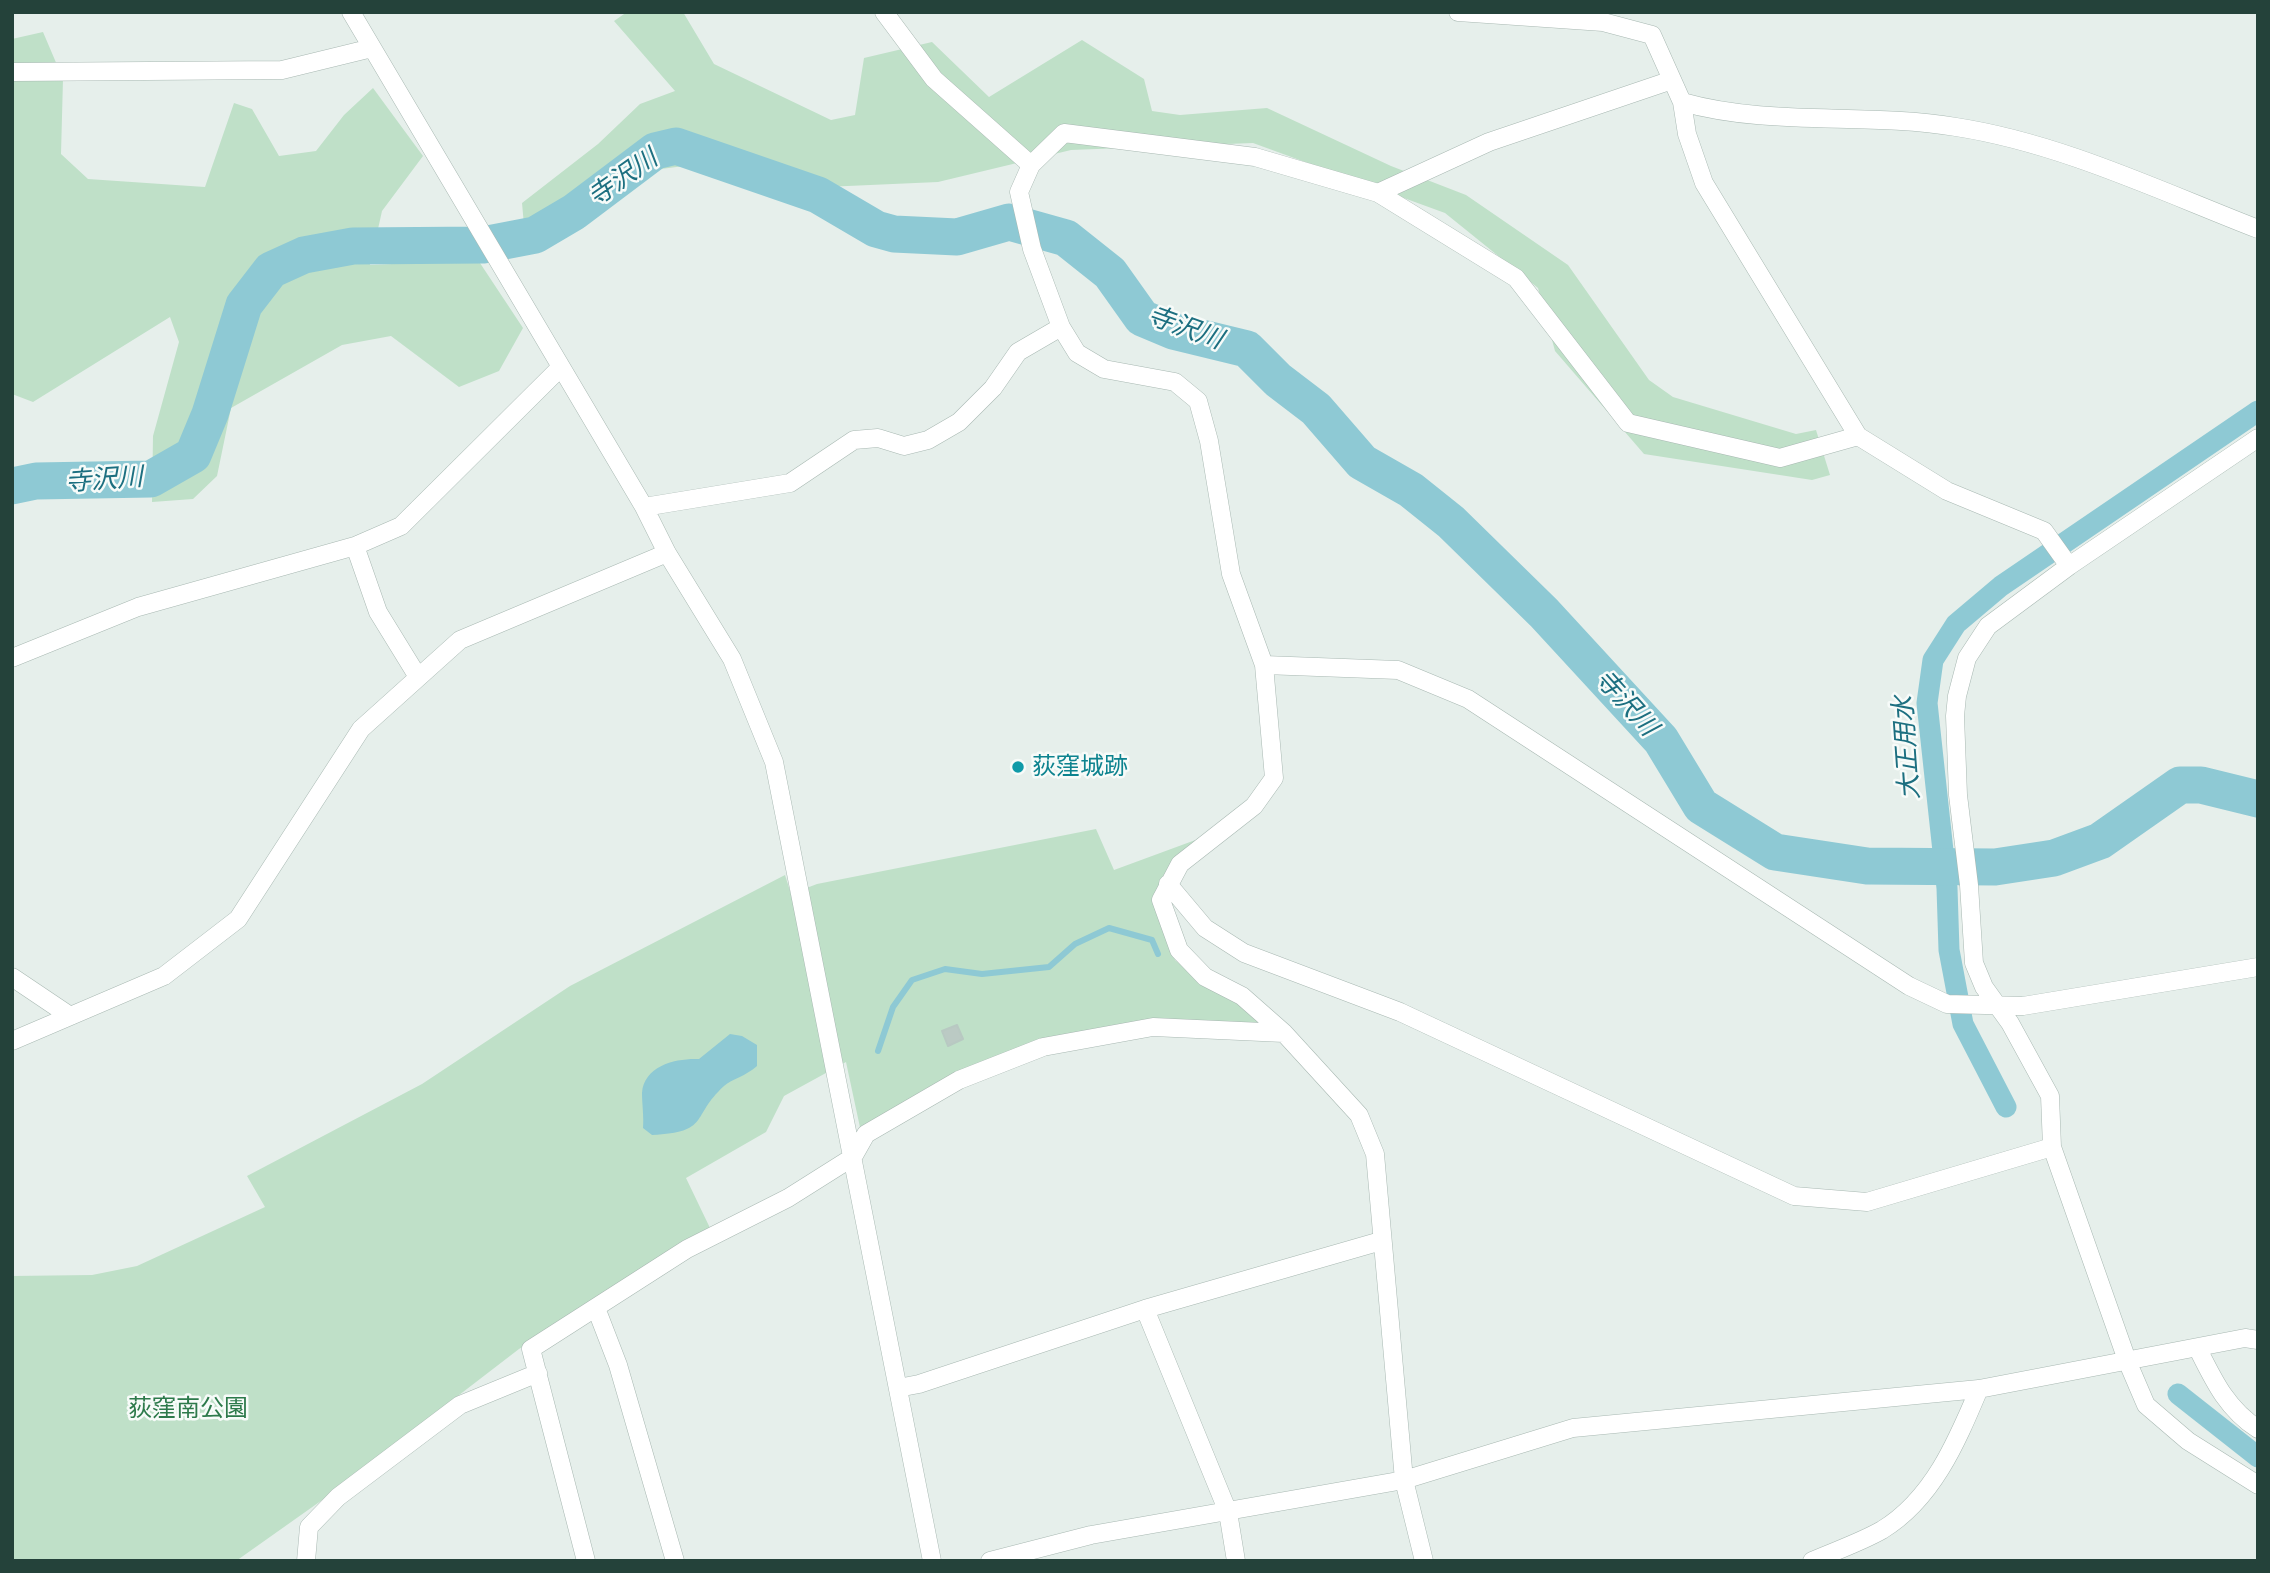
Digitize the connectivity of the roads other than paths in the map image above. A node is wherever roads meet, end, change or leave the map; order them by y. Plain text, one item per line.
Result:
1 (351, 12) edge
2 (884, 12) edge
3 (1458, 12) edge
4 (372, 48) junction
5 (12, 72) edge
6 (1672, 80) junction
7 (1682, 102) junction
8 (1031, 165) junction
9 (1378, 193) junction
10 (2258, 229) edge
11 (1061, 327) junction
12 (561, 367) junction
13 (1858, 436) junction
14 (2258, 438) edge
15 (644, 507) junction
16 (355, 546) junction
17 (667, 553) junction
18 (2066, 561) junction
19 (12, 658) edge
20 (1264, 665) junction
21 (418, 677) junction
22 (1168, 884) junction
23 (2258, 967) edge
24 (12, 977) edge
25 (1988, 1005) junction
26 (70, 1016) junction
27 (1284, 1033) junction
28 (12, 1041) edge
29 (2052, 1147) junction
30 (853, 1157) junction
31 (1381, 1241) junction
32 (596, 1308) junction
33 (1145, 1309) junction
34 (2258, 1340) edge
35 (2198, 1349) junction
36 (2128, 1363) junction
37 (538, 1373) junction
38 (898, 1388) junction
39 (1979, 1390) junction
40 (2258, 1429) edge
41 (1404, 1480) junction
42 (2258, 1485) edge
43 (1228, 1512) junction
44 (306, 1561) edge
45 (586, 1561) edge
46 (675, 1561) edge
47 (932, 1561) edge
48 (990, 1561) edge
49 (1236, 1561) edge
50 (1423, 1561) edge
51 (1812, 1561) edge

1 - 4 street
2 - 8 street
3 - 6 street
4 - 5 street
4 - 12 street
6 - 7 street
6 - 9 street
7 - 10 street
7 - 13 street
8 - 9 street
8 - 11 street
9 - 13 street
11 - 15 street
11 - 20 street
12 - 15 street
12 - 16 street
13 - 18 street
14 - 18 street
15 - 17 street
16 - 19 street
16 - 21 street
17 - 21 street
17 - 30 street
18 - 25 street
20 - 22 street
20 - 25 street
21 - 26 street
22 - 27 street
22 - 29 street
23 - 25 street
24 - 26 street
25 - 29 street
26 - 28 street
27 - 30 street
27 - 31 street
29 - 36 street
30 - 32 street
30 - 38 street
31 - 33 street
31 - 41 street
32 - 37 street
32 - 46 street
33 - 38 street
33 - 43 street
34 - 35 street
35 - 36 street
35 - 40 street
36 - 39 street
36 - 42 street
37 - 44 street
37 - 45 street
38 - 47 street
39 - 41 street
39 - 51 street
41 - 43 street
41 - 50 street
43 - 48 street
43 - 49 street

